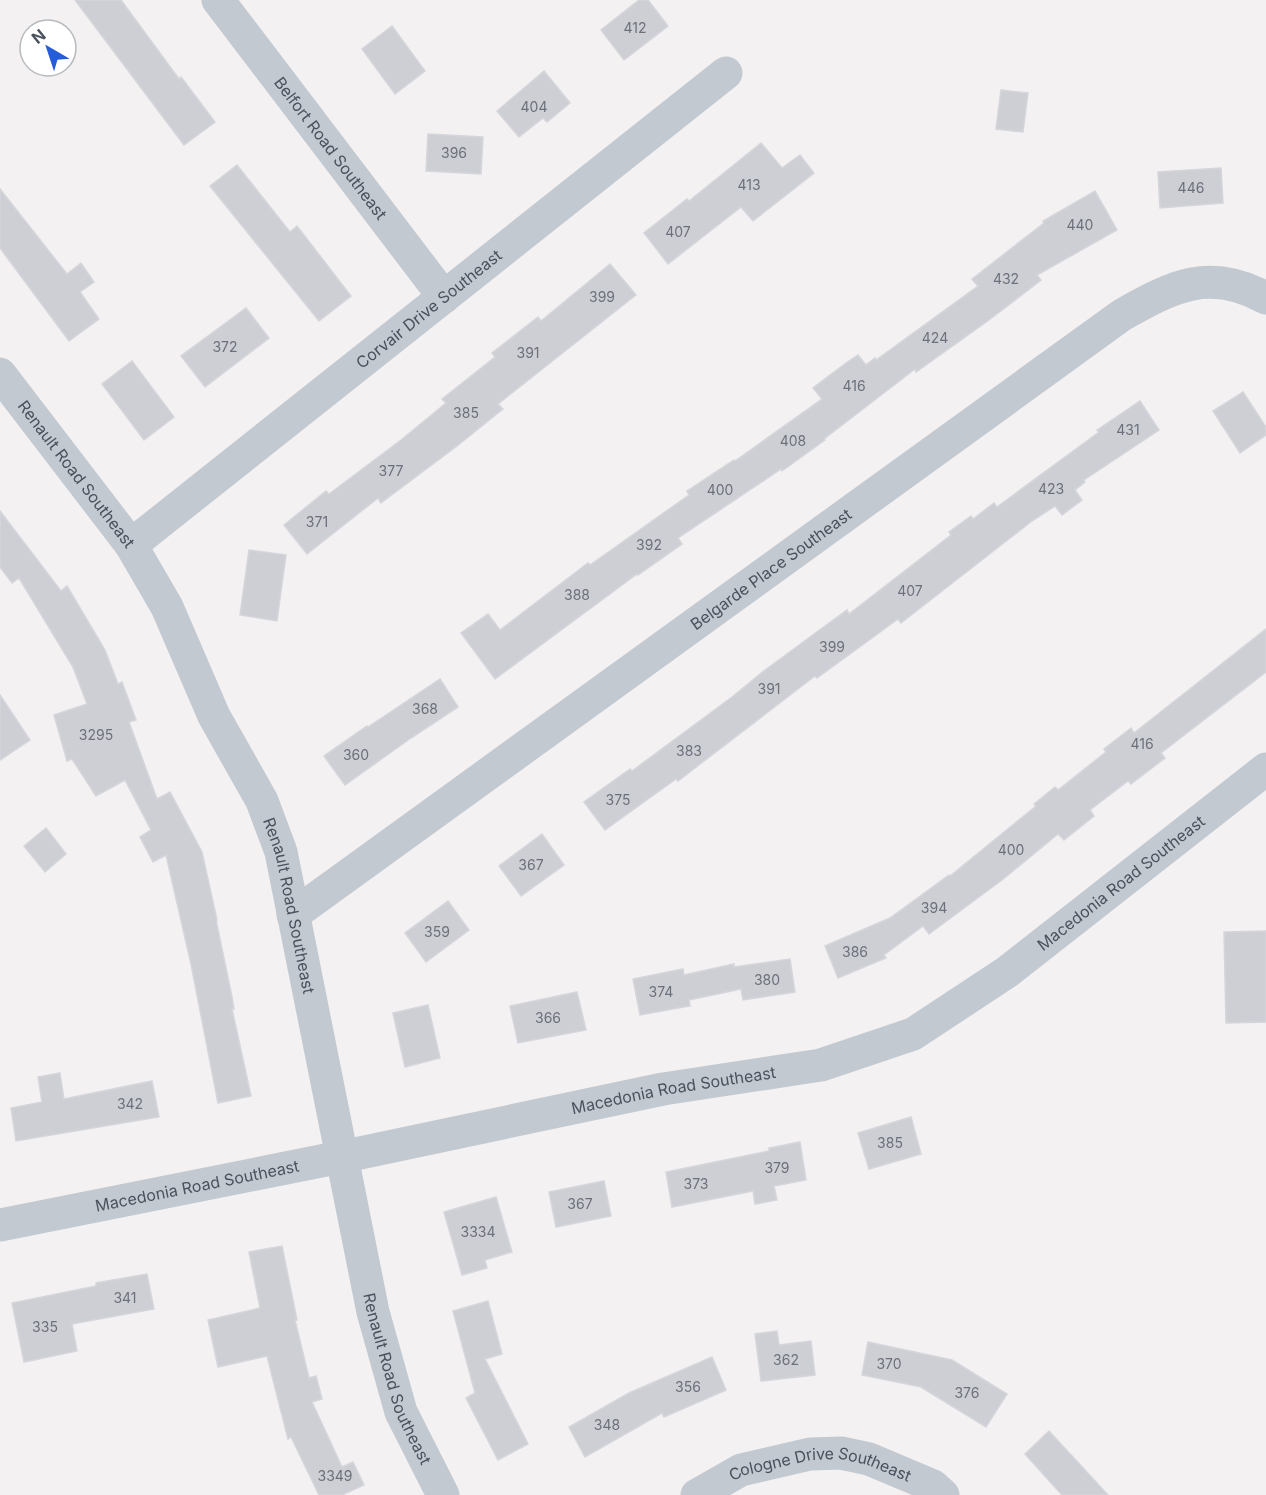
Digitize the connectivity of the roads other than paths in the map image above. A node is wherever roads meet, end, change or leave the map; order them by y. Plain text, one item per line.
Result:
1 (218, 0) edge
2 (726, 73) dead end
3 (444, 297) junction
4 (1266, 298) edge
5 (0, 374) edge
6 (131, 545) junction
7 (1266, 770) edge
8 (293, 915) junction
9 (341, 1157) junction
10 (0, 1225) edge
11 (443, 1495) edge
12 (697, 1495) edge
13 (943, 1495) edge

1 - 3 street, Belfort Road Southeast
2 - 3 street, Corvair Drive Southeast
3 - 6 street, Corvair Drive Southeast
4 - 8 street, Belgarde Place Southeast
5 - 6 street, Renault Road Southeast
6 - 8 street, Renault Road Southeast
7 - 9 street, Macedonia Road Southeast
8 - 9 street, Renault Road Southeast
9 - 10 street, Macedonia Road Southeast
9 - 11 street, Renault Road Southeast
12 - 13 street, Cologne Drive Southeast

